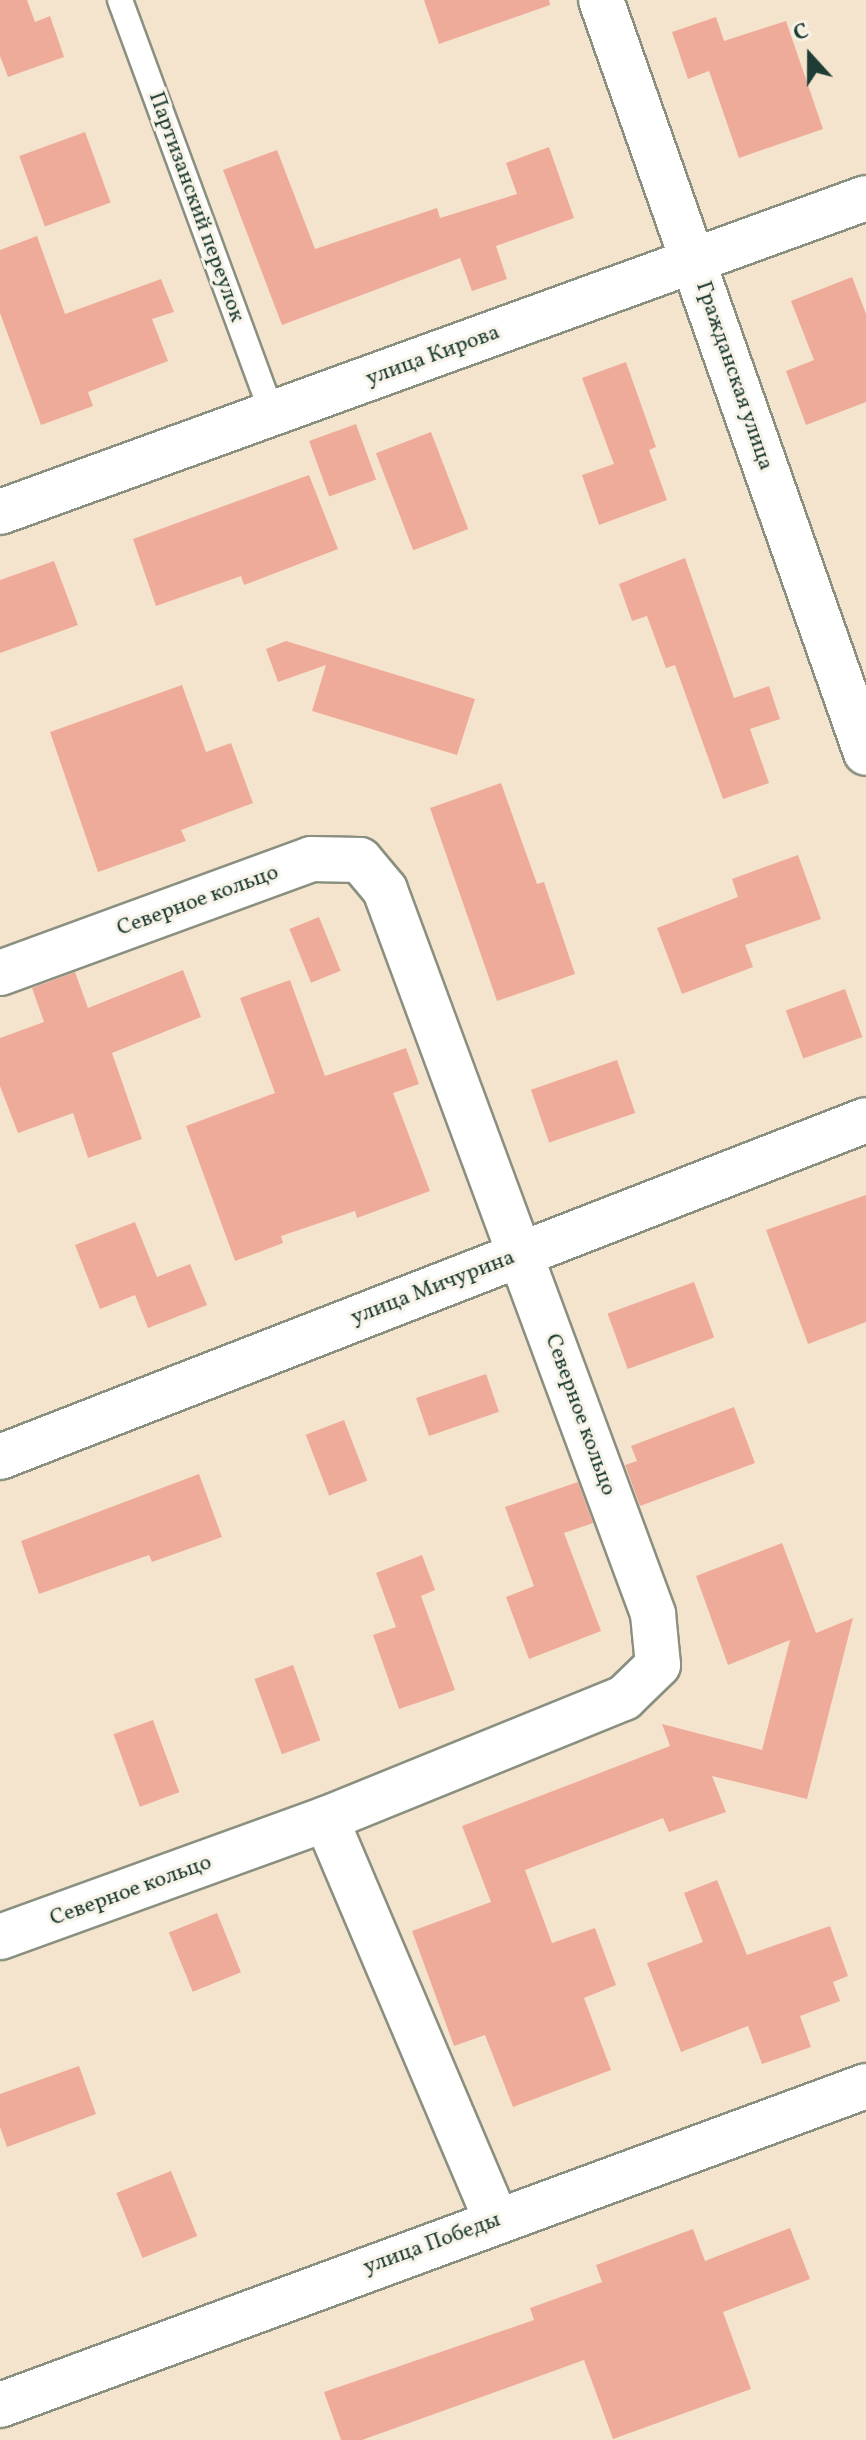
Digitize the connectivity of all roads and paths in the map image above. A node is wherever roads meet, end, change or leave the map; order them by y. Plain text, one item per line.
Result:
1 (120, 0) edge
2 (601, 0) edge
3 (866, 198) edge
4 (694, 263) junction
5 (272, 414) junction
6 (0, 512) edge
7 (866, 753) edge
8 (0, 973) edge
9 (866, 1120) edge
10 (520, 1254) junction
11 (0, 1457) edge
12 (326, 1819) junction
13 (0, 1937) edge
14 (866, 2086) edge
15 (496, 2220) junction
16 (0, 2405) edge

1 - 5 lane, Партизанский переулок
2 - 4 street, Гражданская улица
3 - 4 street, улица Кирова
4 - 5 street, улица Кирова
4 - 7 street, Гражданская улица
5 - 6 street, улица Кирова
8 - 10 street, Северное кольцо
9 - 10 street, улица Мичурина
10 - 11 street, улица Мичурина
10 - 12 street, Северное кольцо
12 - 13 street, Северное кольцо
12 - 15 street
14 - 15 street, улица Победы
15 - 16 street, улица Победы

